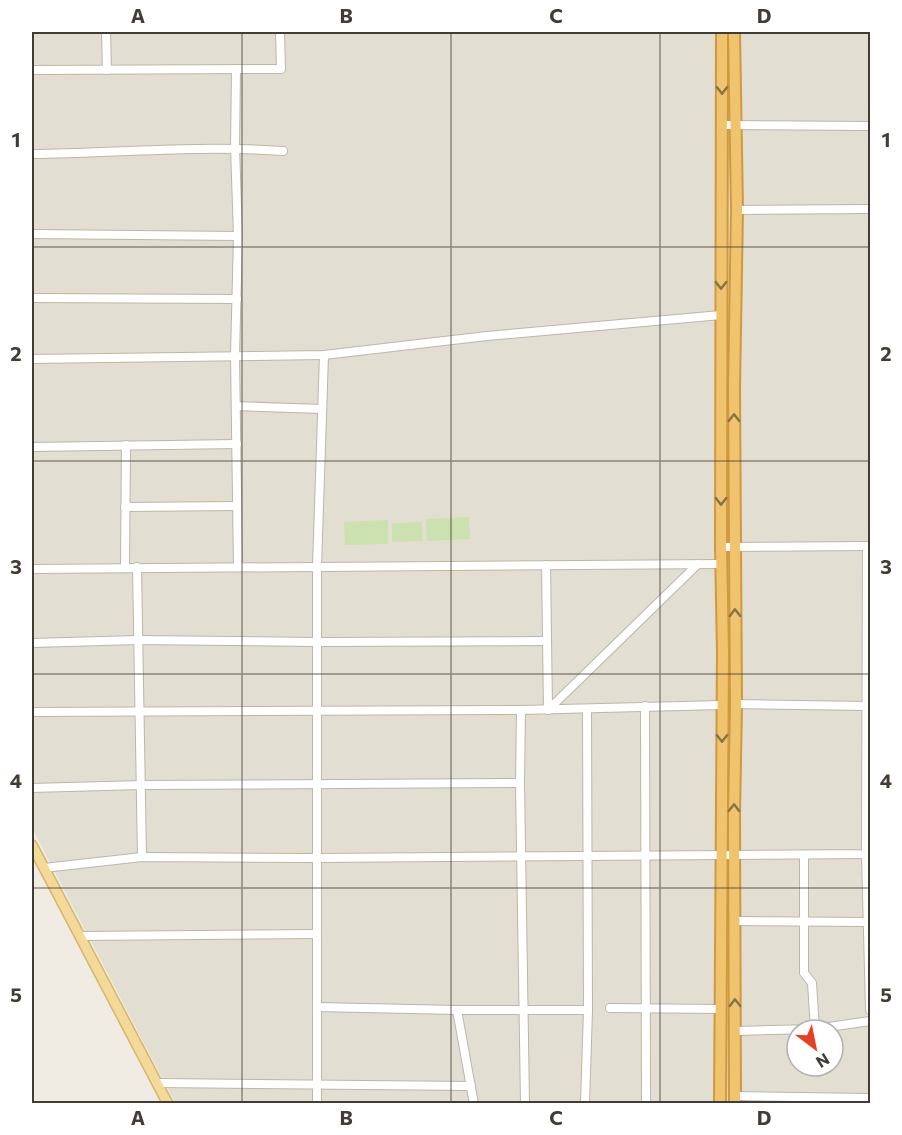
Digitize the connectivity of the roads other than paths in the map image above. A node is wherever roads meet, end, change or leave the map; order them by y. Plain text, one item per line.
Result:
1 (106, 32) edge
2 (280, 32) edge
3 (722, 32) edge
4 (734, 32) edge
5 (236, 69) junction
6 (32, 70) edge
7 (107, 70) junction
8 (722, 125) junction
9 (735, 125) junction
10 (870, 126) edge
11 (235, 147) junction
12 (283, 150) dead end
13 (32, 154) edge
14 (870, 209) edge
15 (737, 210) junction
16 (32, 234) edge
17 (238, 236) junction
18 (32, 298) edge
19 (237, 300) junction
20 (721, 315) junction
21 (324, 355) junction
22 (236, 356) junction
23 (32, 359) edge
24 (236, 406) junction
25 (322, 409) junction
26 (237, 444) junction
27 (126, 446) junction
28 (32, 447) edge
29 (237, 506) junction
30 (126, 507) junction
31 (869, 546) edge
32 (721, 547) junction
33 (734, 547) junction
34 (698, 564) junction
35 (721, 564) junction
36 (546, 565) junction
37 (137, 567) junction
38 (238, 567) junction
39 (317, 567) junction
40 (125, 568) junction
41 (32, 569) edge
42 (138, 640) junction
43 (547, 641) junction
44 (317, 642) junction
45 (32, 643) edge
46 (736, 704) junction
47 (722, 705) junction
48 (645, 706) junction
49 (869, 707) edge
50 (587, 709) junction
51 (139, 710) junction
52 (318, 710) junction
53 (521, 710) junction
54 (548, 710) junction
55 (32, 712) edge
56 (520, 783) junction
57 (141, 785) junction
58 (316, 785) junction
59 (32, 788) edge
60 (32, 845) edge
61 (868, 853) edge
62 (522, 855) junction
63 (586, 855) junction
64 (735, 855) junction
65 (804, 855) junction
66 (646, 856) junction
67 (721, 856) junction
68 (142, 857) junction
69 (317, 858) junction
70 (44, 867) junction
71 (869, 882) edge
72 (734, 921) junction
73 (805, 921) junction
74 (868, 922) junction
75 (316, 934) junction
76 (81, 936) junction
77 (317, 1007) junction
78 (610, 1008) dead end
79 (646, 1008) junction
80 (721, 1009) junction
81 (457, 1010) junction
82 (523, 1010) junction
83 (588, 1010) junction
84 (870, 1010) edge
85 (814, 1018) edge
86 (870, 1021) edge
87 (845, 1025) edge
88 (785, 1030) edge
89 (735, 1031) junction
90 (158, 1083) junction
91 (317, 1083) junction
92 (471, 1086) junction
93 (870, 1098) edge
94 (735, 1100) edge
95 (168, 1104) edge
96 (317, 1104) edge
97 (474, 1104) edge
98 (525, 1104) edge
99 (585, 1104) edge
100 (646, 1104) edge
101 (720, 1104) edge

1 - 7 street
2 - 5 street
3 -> 8 highway
4 - 9 highway
5 - 7 street
5 - 11 street
6 - 7 street
8 - 9 street
8 -> 20 highway
9 - 10 street
9 - 15 highway
11 - 12 street
11 - 13 street
11 - 17 street
14 - 15 street
33 -> 15 highway
16 - 17 street
17 - 19 street
18 - 19 street
19 - 22 street
20 - 21 street
20 -> 32 highway
21 - 22 street
21 - 25 street
22 - 23 street
22 - 24 street
24 - 25 street
24 - 26 street
25 - 39 street
26 - 27 street
26 - 29 street
27 - 28 street
27 - 30 street
29 - 30 street
29 - 38 street
30 - 40 street
31 - 33 street
31 - 49 street
32 - 33 street
32 - 35 highway
46 -> 33 highway
34 - 35 street
34 - 36 street
34 - 54 street
35 - 47 highway
36 - 39 street
36 - 43 street
37 - 38 street
37 - 40 street
37 - 42 street
38 - 39 street
39 - 44 street
40 - 41 street
42 - 44 street
42 - 45 street
42 - 51 street
43 - 44 street
43 - 54 street
44 - 52 street
46 - 49 street
64 -> 46 highway
47 - 48 street
47 -> 67 highway
48 - 50 street
48 - 66 street
49 - 61 street
50 - 54 street
50 - 63 street
51 - 52 street
51 - 55 street
51 - 57 street
52 - 53 street
52 - 58 street
53 - 54 street
53 - 56 street
56 - 58 street
56 - 62 street
57 - 58 street
57 - 59 street
57 - 68 street
58 - 69 street
60 - 70 main road
61 - 65 street
61 - 71 street
62 - 63 street
62 - 69 street
62 - 82 street
63 - 66 street
63 - 83 street
64 - 65 street
64 - 67 street
64 - 72 highway
65 - 73 street
66 - 67 street
66 - 79 street
67 - 80 highway
68 - 69 street
68 - 70 street
69 - 75 street
70 - 76 main road
71 - 74 street
72 - 73 street
89 -> 72 highway
73 - 74 street
73 - 85 street
74 - 84 street
75 - 76 street
75 - 77 street
76 - 90 main road
77 - 81 street
77 - 91 street
78 - 79 street
79 - 80 street
79 - 100 street
80 - 101 highway
81 - 82 street
81 - 92 street
82 - 83 street
82 - 98 street
83 - 99 street
86 - 87 street
88 - 89 street
89 - 94 highway
90 - 91 street
90 - 95 main road
91 - 92 street
91 - 96 street
92 - 97 street
93 - 94 street

